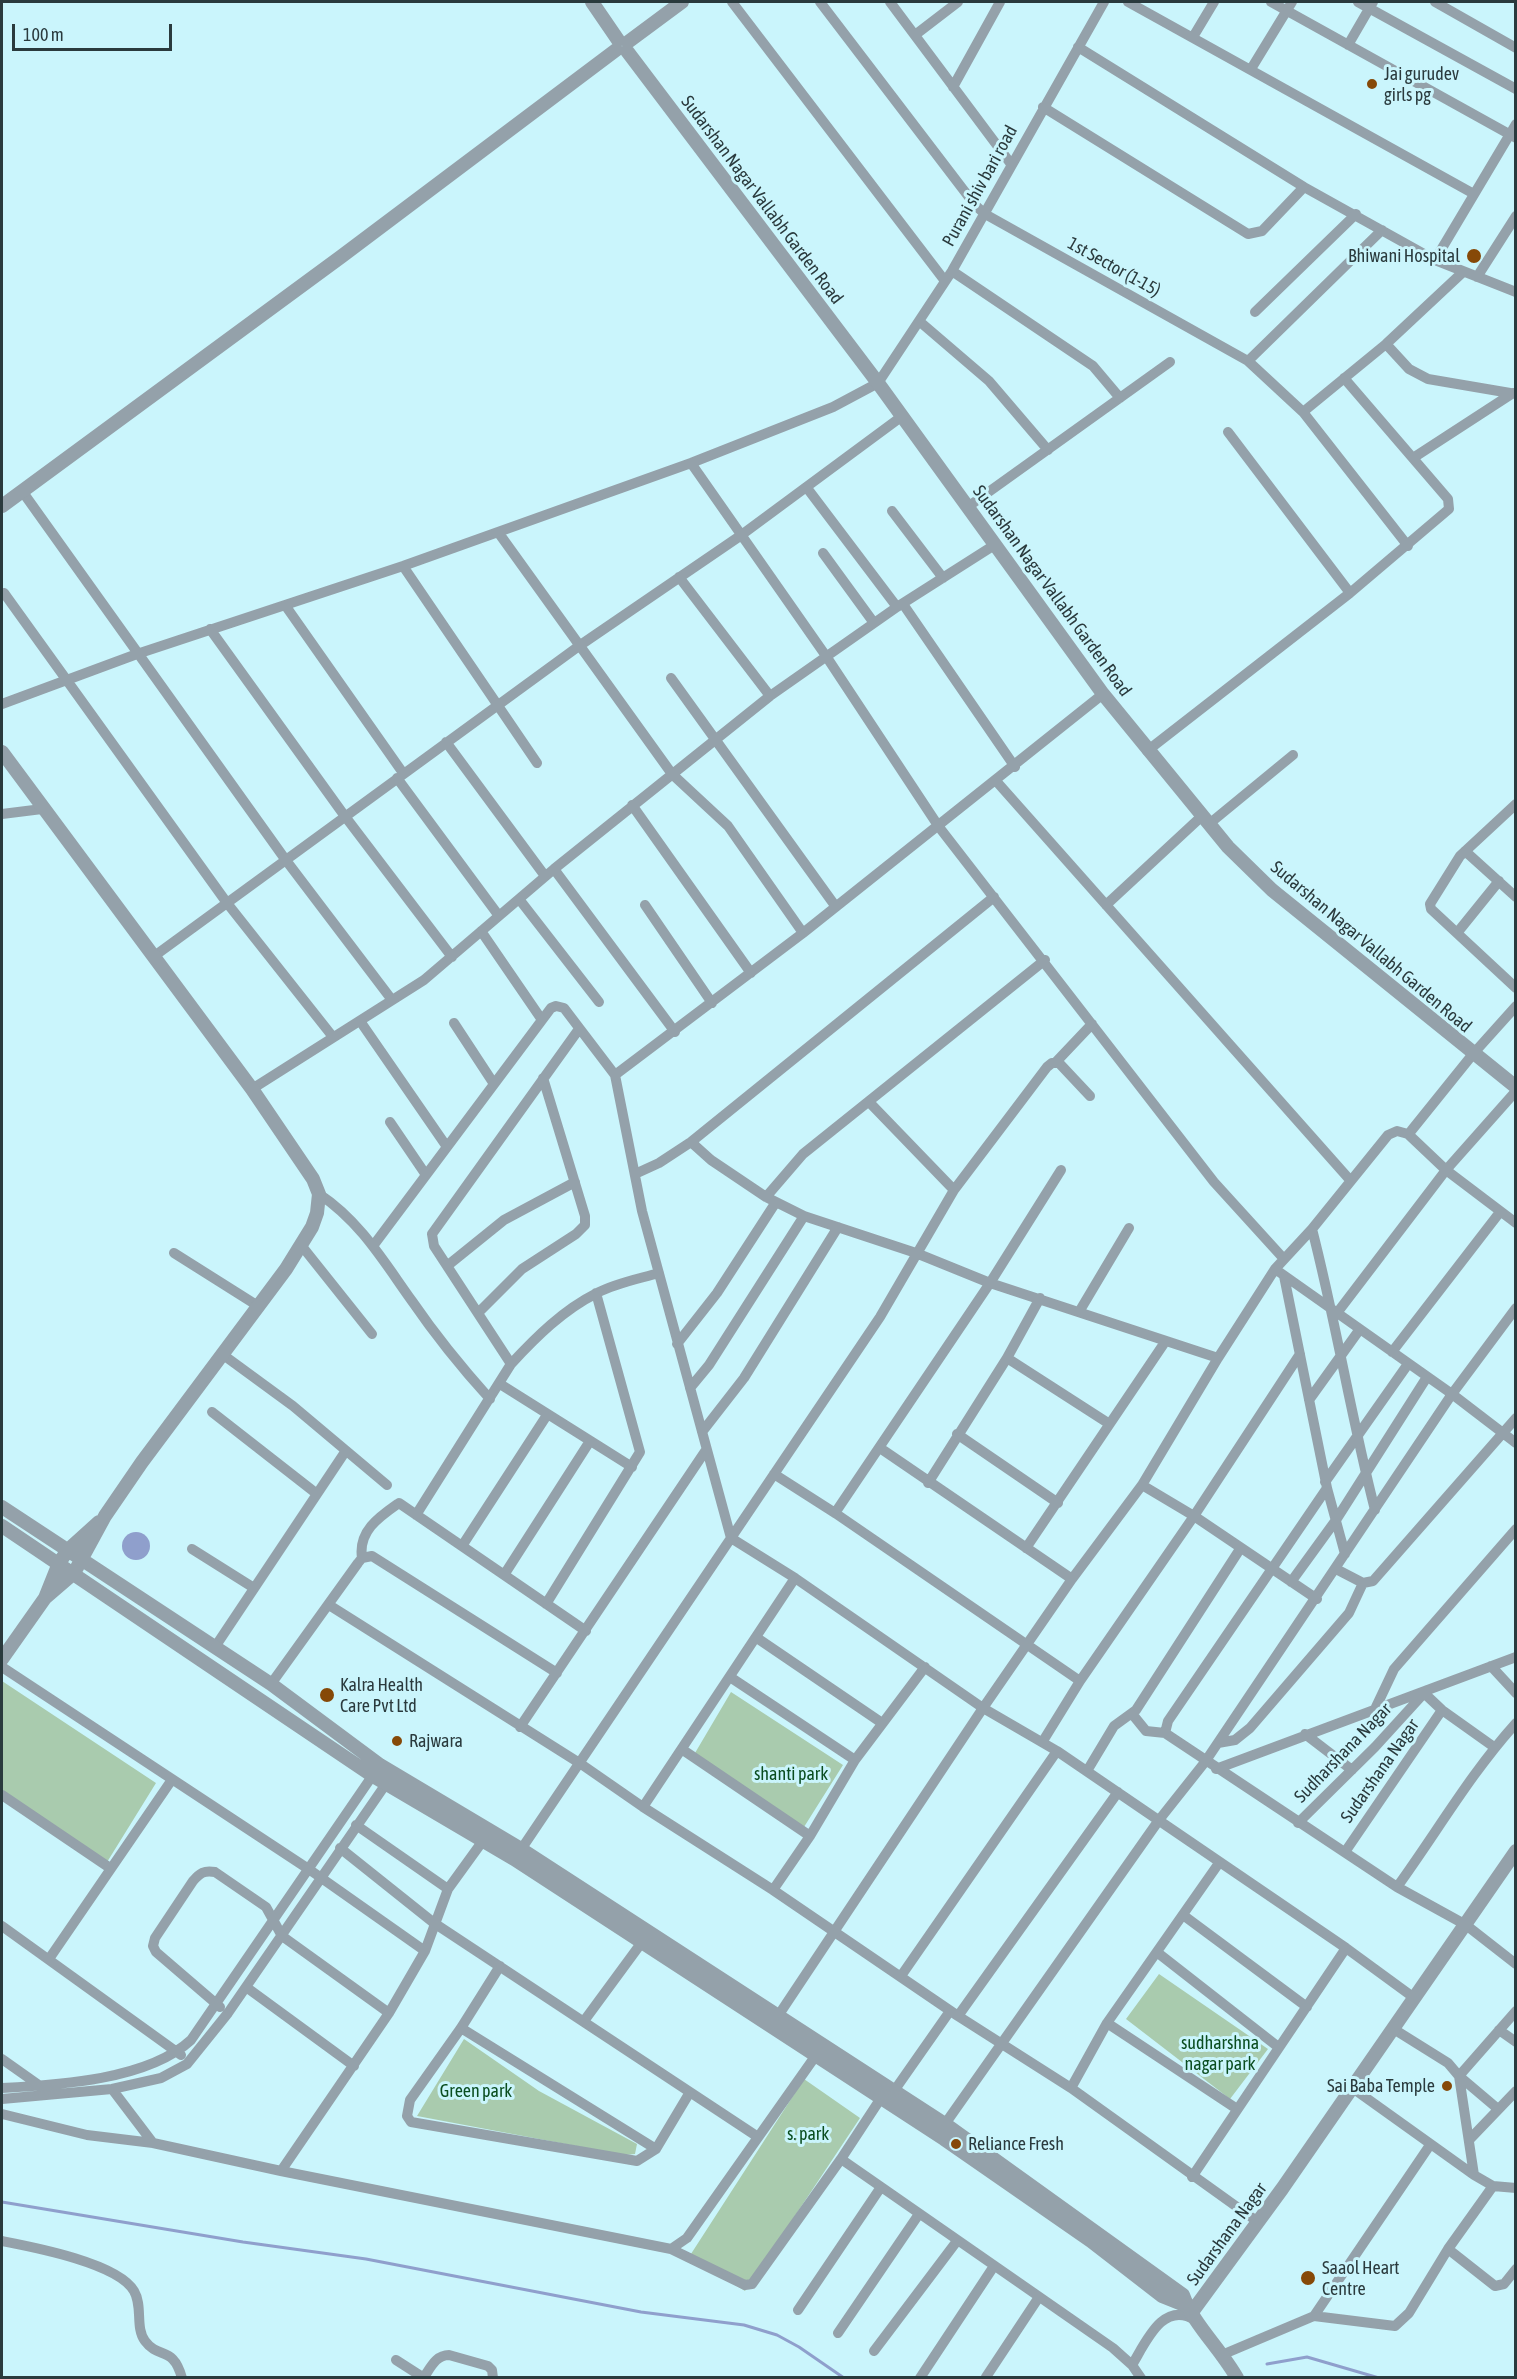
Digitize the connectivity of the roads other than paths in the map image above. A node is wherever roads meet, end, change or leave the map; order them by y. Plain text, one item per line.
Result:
1 (592, 2) edge
2 (682, 2) edge
3 (732, 2) edge
4 (820, 2) edge
5 (890, 2) edge
6 (958, 2) edge
7 (1000, 2) edge
8 (1104, 2) edge
9 (1128, 2) edge
10 (1214, 2) edge
11 (1271, 2) edge
12 (1358, 2) edge
13 (1436, 2) edge
14 (1371, 5) edge
15 (944, 6) edge
16 (1290, 6) edge
17 (915, 35) junction
18 (1193, 37) junction
19 (1348, 45) junction
20 (622, 46) junction
21 (1078, 47) junction
22 (1515, 48) edge
23 (1251, 69) junction
24 (953, 87) junction
25 (1515, 89) edge
26 (1043, 107) junction
27 (1515, 124) edge
28 (1512, 136) edge
29 (1011, 164) junction
30 (1304, 188) junction
31 (1474, 194) junction
32 (985, 214) junction
33 (1356, 214) junction
34 (1515, 216) edge
35 (1382, 230) junction
36 (1436, 260) junction
37 (952, 271) junction
38 (1463, 272) junction
39 (1477, 277) junction
40 (945, 281) junction
41 (1515, 292) edge
42 (1256, 312) dead end
43 (919, 321) junction
44 (1386, 344) junction
45 (1248, 361) junction
46 (1170, 362) dead end
47 (1344, 378) junction
48 (878, 383) junction
49 (1514, 394) edge
50 (1120, 398) junction
51 (1303, 412) junction
52 (901, 417) junction
53 (1228, 432) dead end
54 (1048, 450) junction
55 (1413, 458) junction
56 (691, 464) junction
57 (807, 488) junction
58 (22, 491) junction
59 (2, 506) edge
60 (969, 506) junction
61 (892, 511) dead end
62 (498, 532) junction
63 (740, 536) junction
64 (996, 544) junction
65 (1408, 546) junction
66 (823, 553) dead end
67 (403, 566) junction
68 (680, 577) junction
69 (943, 578) junction
70 (4, 593) dead end
71 (1350, 593) junction
72 (285, 605) junction
73 (900, 605) junction
74 (874, 623) junction
75 (210, 629) junction
76 (579, 646) junction
77 (137, 654) junction
78 (826, 656) junction
79 (671, 678) dead end
80 (68, 680) junction
81 (1103, 694) junction
82 (770, 696) junction
83 (2, 704) edge
84 (497, 706) junction
85 (715, 739) junction
86 (446, 742) junction
87 (1148, 750) junction
88 (2, 752) edge
89 (1293, 755) dead end
90 (537, 763) dead end
91 (1015, 767) junction
92 (672, 774) junction
93 (400, 775) junction
94 (997, 782) junction
95 (1515, 804) edge
96 (632, 805) junction
97 (42, 809) junction
98 (2, 814) edge
99 (344, 815) junction
100 (1205, 820) junction
101 (939, 827) junction
102 (1465, 851) junction
103 (285, 859) junction
104 (554, 869) junction
105 (544, 876) junction
106 (1499, 881) junction
107 (994, 897) junction
108 (1515, 897) edge
109 (519, 899) junction
110 (227, 903) junction
111 (645, 905) dead end
112 (1106, 905) junction
113 (836, 907) junction
114 (499, 916) junction
115 (481, 931) junction
116 (803, 933) junction
117 (1457, 933) junction
118 (153, 957) junction
119 (452, 957) junction
120 (1045, 960) junction
121 (751, 973) junction
122 (1515, 988) edge
123 (392, 1000) junction
124 (599, 1002) dead end
125 (712, 1003) junction
126 (1515, 1006) edge
127 (542, 1020) junction
128 (360, 1021) junction
129 (454, 1023) dead end
130 (1092, 1024) junction
131 (579, 1029) junction
132 (675, 1032) junction
133 (333, 1038) junction
134 (1473, 1054) junction
135 (1056, 1062) junction
136 (615, 1075) junction
137 (543, 1078) junction
138 (494, 1084) junction
139 (252, 1089) junction
140 (1515, 1089) edge
141 (1090, 1096) dead end
142 (870, 1103) junction
143 (390, 1122) dead end
144 (1408, 1134) junction
145 (691, 1142) junction
146 (447, 1147) junction
147 (1061, 1170) dead end
148 (1446, 1170) junction
149 (635, 1174) junction
150 (426, 1175) junction
151 (1350, 1180) junction
152 (575, 1182) junction
153 (954, 1190) junction
154 (319, 1194) junction
155 (771, 1200) junction
156 (1500, 1212) junction
157 (804, 1216) junction
158 (1515, 1223) edge
159 (838, 1227) junction
160 (1129, 1228) dead end
161 (1312, 1229) junction
162 (301, 1245) junction
163 (373, 1246) junction
164 (174, 1252) dead end
165 (916, 1253) junction
166 (1284, 1259) junction
167 (447, 1266) junction
168 (659, 1273) junction
169 (1280, 1273) junction
170 (990, 1283) junction
171 (596, 1293) junction
172 (1040, 1298) junction
173 (258, 1305) junction
174 (1515, 1308) edge
175 (1079, 1312) junction
176 (1335, 1312) junction
177 (478, 1313) junction
178 (1360, 1329) junction
179 (372, 1334) dead end
180 (1165, 1342) junction
181 (677, 1344) junction
182 (1392, 1352) junction
183 (222, 1354) junction
184 (1300, 1354) junction
185 (1341, 1356) junction
186 (1007, 1358) junction
187 (1218, 1358) junction
188 (511, 1364) junction
189 (1408, 1364) junction
190 (1427, 1377) junction
191 (500, 1384) junction
192 (690, 1388) junction
193 (1452, 1394) junction
194 (490, 1399) junction
195 (1309, 1400) junction
196 (212, 1412) dead end
197 (547, 1415) junction
198 (1515, 1418) edge
199 (1108, 1424) junction
200 (702, 1432) junction
201 (1503, 1433) junction
202 (957, 1434) junction
203 (1357, 1439) junction
204 (590, 1441) junction
205 (1515, 1443) edge
206 (880, 1448) junction
207 (706, 1450) junction
208 (345, 1452) junction
209 (632, 1467) junction
210 (1365, 1473) junction
211 (774, 1474) junction
212 (928, 1483) junction
213 (387, 1485) dead end
214 (1142, 1485) junction
215 (1326, 1485) junction
216 (317, 1494) junction
217 (1058, 1503) junction
218 (2, 1507) edge
219 (1375, 1510) junction
220 (835, 1513) junction
221 (416, 1515) junction
222 (105, 1516) junction
223 (1194, 1516) junction
224 (1336, 1520) junction
225 (2, 1526) edge
226 (1515, 1529) edge
227 (731, 1538) junction
228 (462, 1546) junction
229 (1026, 1548) junction
230 (192, 1549) dead end
231 (1240, 1549) junction
232 (68, 1550) junction
233 (1345, 1554) junction
234 (362, 1558) junction
235 (83, 1560) junction
236 (59, 1563) junction
237 (1336, 1569) junction
238 (1273, 1570) junction
239 (74, 1573) junction
240 (504, 1575) junction
241 (795, 1578) junction
242 (1072, 1579) junction
243 (1291, 1582) junction
244 (1363, 1583) junction
245 (254, 1588) junction
246 (45, 1598) junction
247 (1317, 1599) junction
248 (546, 1604) junction
249 (329, 1605) junction
250 (586, 1631) junction
251 (757, 1638) junction
252 (1026, 1646) junction
253 (215, 1647) junction
254 (1515, 1648) edge
255 (2, 1659) edge
256 (1511, 1659) edge
257 (1491, 1666) junction
258 (2, 1667) edge
259 (925, 1667) junction
260 (557, 1673) junction
261 (730, 1677) junction
262 (1080, 1681) junction
263 (271, 1684) junction
264 (1427, 1690) junction
265 (1515, 1693) edge
266 (1376, 1707) junction
267 (983, 1708) junction
268 (1442, 1710) junction
269 (1133, 1715) junction
270 (882, 1723) junction
271 (1515, 1723) edge
272 (520, 1726) junction
273 (1165, 1733) junction
274 (1305, 1734) junction
275 (1043, 1741) junction
276 (1218, 1743) junction
277 (1494, 1747) junction
278 (683, 1750) junction
279 (1057, 1751) junction
280 (855, 1760) junction
281 (1205, 1762) junction
282 (581, 1764) junction
283 (1216, 1769) junction
284 (1352, 1770) junction
285 (376, 1771) junction
286 (1086, 1771) junction
287 (390, 1778) junction
288 (171, 1780) junction
289 (1118, 1792) junction
290 (2, 1795) edge
291 (643, 1807) junction
292 (1159, 1820) junction
293 (1298, 1823) junction
294 (356, 1825) junction
295 (810, 1836) junction
296 (482, 1842) junction
297 (340, 1848) junction
298 (1515, 1851) edge
299 (1345, 1852) junction
300 (518, 1854) junction
301 (1219, 1863) junction
302 (110, 1868) junction
303 (310, 1870) junction
304 (320, 1877) junction
305 (1397, 1887) junction
306 (448, 1889) junction
307 (773, 1890) junction
308 (1184, 1915) junction
309 (274, 1922) junction
310 (434, 1923) junction
311 (1466, 1924) junction
312 (2, 1926) edge
313 (833, 1932) junction
314 (282, 1936) junction
315 (646, 1938) junction
316 (1346, 1948) junction
317 (425, 1950) junction
318 (1158, 1953) junction
319 (49, 1959) junction
320 (1515, 1964) edge
321 (500, 1966) junction
322 (901, 1976) junction
323 (246, 1987) junction
324 (1413, 1997) junction
325 (216, 2004) junction
326 (1306, 2007) junction
327 (1515, 2011) edge
328 (228, 2013) junction
329 (389, 2013) junction
330 (954, 2013) junction
331 (778, 2016) junction
332 (584, 2022) junction
333 (1107, 2023) junction
334 (461, 2028) junction
335 (1392, 2028) junction
336 (1499, 2030) junction
337 (1515, 2042) edge
338 (1003, 2045) junction
339 (1277, 2046) junction
340 (179, 2051) junction
341 (819, 2051) junction
342 (2, 2059) edge
343 (187, 2064) junction
344 (354, 2066) junction
345 (1459, 2076) junction
346 (1351, 2087) junction
347 (2, 2088) edge
348 (1071, 2088) junction
349 (112, 2089) junction
350 (44, 2091) junction
351 (894, 2091) junction
352 (1515, 2091) edge
353 (690, 2092) junction
354 (880, 2098) junction
355 (2, 2099) edge
356 (1237, 2109) junction
357 (1498, 2109) junction
358 (2, 2114) edge
359 (945, 2124) junction
360 (758, 2137) junction
361 (1470, 2139) junction
362 (153, 2143) junction
363 (1430, 2145) junction
364 (656, 2149) junction
365 (841, 2159) junction
366 (281, 2171) junction
367 (1474, 2175) junction
368 (1191, 2177) junction
369 (1493, 2186) junction
370 (881, 2187) junction
371 (1515, 2188) edge
372 (1515, 2193) edge
373 (919, 2214) junction
374 (1258, 2222) junction
375 (2, 2241) edge
376 (957, 2241) junction
377 (671, 2249) junction
378 (1448, 2249) junction
379 (994, 2266) junction
380 (1515, 2269) edge
381 (1039, 2297) junction
382 (798, 2310) dead end
383 (1193, 2314) junction
384 (1314, 2316) junction
385 (838, 2333) dead end
386 (874, 2351) dead end
387 (1224, 2354) junction
388 (396, 2360) dead end
389 (1132, 2365) junction
390 (986, 2377) edge
391 (182, 2378) edge
392 (424, 2378) edge
393 (493, 2378) edge
394 (920, 2378) edge
395 (1141, 2378) edge
396 (1237, 2378) edge

1 - 20 street, Sudarshan Nagar Vallabh Garden Road
2 - 20 street
3 - 40 street
4 - 32 street, 1st Sector (1-15)
5 - 17 street
6 - 15 street
7 - 24 street
8 - 21 street, Purani shiv bari road
9 - 18 street
10 - 18 street
11 - 16 street
12 - 14 street
13 - 22 street
14 - 19 street
14 - 25 street
15 - 17 street
16 - 19 street
16 - 23 street
17 - 24 street
18 - 23 street
19 - 28 street
20 - 48 street, Sudarshan Nagar Vallabh Garden Road
20 - 58 street
21 - 26 street, Purani shiv bari road
21 - 30 street
23 - 31 street
24 - 29 street
26 - 29 street, Purani shiv bari road
26 - 30 street
27 - 28 street
28 - 31 street
29 - 32 street, Purani shiv bari road
30 - 33 street
31 - 36 street
32 - 37 street, Purani shiv bari road
32 - 45 street, 1st Sector (1-15)
33 - 35 street
33 - 42 street
34 - 39 street
35 - 36 street
35 - 45 street
36 - 38 street
37 - 40 street, Purani shiv bari road
37 - 50 street
38 - 39 street
38 - 44 street
39 - 41 street
40 - 43 street, Purani shiv bari road
43 - 48 street, Purani shiv bari road
43 - 54 street
44 - 47 street
44 - 49 street
45 - 51 street, 1st Sector (1-15)
46 - 50 street
47 - 51 street
47 - 55 street
48 - 52 street, Sudarshan Nagar Vallabh Garden Road
48 - 56 street
49 - 55 street
50 - 54 street
51 - 65 street, 1st Sector (1-15)
52 - 57 street
52 - 60 street, Sudarshan Nagar Vallabh Garden Road
53 - 71 street
54 - 60 street
55 - 65 street
56 - 62 street
56 - 63 street
57 - 63 street
57 - 73 street
58 - 59 street
58 - 77 street
60 - 64 street, Sudarshan Nagar Vallabh Garden Road
61 - 69 street
62 - 67 street
62 - 76 street
63 - 68 street
63 - 78 street
64 - 69 street
64 - 81 street, Sudarshan Nagar Vallabh Garden Road
65 - 71 street
66 - 74 street
67 - 72 street
67 - 84 street
68 - 76 street
68 - 82 street
69 - 73 street
70 - 80 street
71 - 87 street
72 - 75 street
72 - 93 street
73 - 74 street
73 - 91 street
74 - 78 street
75 - 77 street
75 - 99 street
76 - 84 street
76 - 92 street
77 - 80 street
77 - 103 street
78 - 82 street
78 - 101 street
79 - 85 street
80 - 83 street
80 - 110 street
81 - 87 street, Sudarshan Nagar Vallabh Garden Road
81 - 91 street
82 - 85 street
84 - 86 street
84 - 90 street
85 - 92 street
85 - 113 street
86 - 93 street
86 - 105 street
87 - 100 street, Sudarshan Nagar Vallabh Garden Road
88 - 97 street
89 - 100 street
91 - 94 street
92 - 96 street
92 - 116 street
93 - 99 street
93 - 114 street
94 - 101 street
94 - 112 street
95 - 102 street
96 - 104 street
96 - 121 street
97 - 98 street
97 - 118 street
99 - 103 street
99 - 119 street
100 - 112 street
100 - 134 street, Sudarshan Nagar Vallabh Garden Road
101 - 107 street
101 - 113 street
102 - 106 street
102 - 117 street
103 - 110 street
103 - 123 street
104 - 105 street
104 - 132 street
105 - 109 street
106 - 108 street
106 - 117 street
107 - 120 street
107 - 145 street
109 - 114 street
109 - 124 street
110 - 118 street
110 - 133 street
111 - 125 street
112 - 151 street
113 - 116 street
114 - 115 street
115 - 119 street
115 - 127 street
116 - 121 street
117 - 122 street
118 - 139 street
119 - 123 street
120 - 130 street
120 - 142 street
121 - 125 street
123 - 128 street
125 - 132 street
126 - 134 street
127 - 131 street
127 - 138 street
128 - 133 street
128 - 146 street
129 - 138 street
130 - 135 street
130 - 166 street
131 - 136 street
131 - 137 street
132 - 136 street
133 - 139 street
134 - 140 street, Sudarshan Nagar Vallabh Garden Road
134 - 144 street
135 - 141 street
135 - 153 street
136 - 149 street
137 - 152 street
137 - 167 street
138 - 146 street
139 - 154 street
140 - 148 street
142 - 153 street
142 - 155 street
143 - 150 street
144 - 148 street
144 - 151 street
145 - 149 street
145 - 155 street
146 - 150 street
147 - 170 street
148 - 156 street
148 - 176 street
149 - 168 street
150 - 163 street
151 - 161 street
152 - 167 street
152 - 177 street
153 - 165 street
154 - 162 street
154 - 163 street
155 - 157 street
155 - 181 street
156 - 158 street
156 - 182 street
157 - 159 street
157 - 192 street
159 - 165 street
159 - 200 street
160 - 175 street
161 - 166 street
161 - 176 street
162 - 173 street
162 - 179 street
163 - 194 street
164 - 173 street
165 - 170 street
165 - 211 street
166 - 169 street
167 - 177 street
168 - 171 street
168 - 181 street
169 - 176 street
169 - 184 street
169 - 187 street
170 - 172 street
170 - 206 street
171 - 188 street
171 - 209 street
172 - 175 street
172 - 186 street
173 - 183 street
174 - 193 street
175 - 180 street
176 - 178 street
176 - 185 street
177 - 188 street
178 - 182 street
178 - 185 street
180 - 187 street
180 - 199 street
181 - 192 street
182 - 189 street
183 - 208 street
183 - 222 street
184 - 195 street
184 - 223 street
185 - 195 street
185 - 203 street
186 - 199 street
186 - 202 street
187 - 214 street
188 - 191 street
189 - 190 street
189 - 203 street
190 - 193 street
190 - 210 street
191 - 194 street
191 - 197 street
192 - 200 street
193 - 201 street
193 - 219 street
194 - 221 street
195 - 215 street
196 - 216 street
197 - 204 street
197 - 228 street
198 - 201 street
199 - 217 street
200 - 207 street
201 - 205 street
201 - 244 street
202 - 212 street
202 - 217 street
203 - 210 street
203 - 215 street
204 - 209 street
204 - 240 street
206 - 212 street
206 - 220 street
207 - 227 street
207 - 250 street
208 - 213 street
208 - 216 street
209 - 248 street
210 - 219 street
210 - 224 street
211 - 220 street
211 - 227 street
212 - 229 street
214 - 223 street
214 - 242 street
215 - 224 street
215 - 238 street
216 - 245 street
217 - 229 street
218 - 232 street
219 - 233 street
220 - 252 street
221 - 228 street
221 - 234 street
222 - 232 street
222 - 235 street
223 - 231 street
223 - 262 street
224 - 233 street
224 - 243 street
225 - 236 street
226 - 266 street
227 - 241 street
227 - 282 street
228 - 240 street
229 - 242 street
230 - 245 street
231 - 238 street
231 - 269 street
232 - 235 street
232 - 236 street
233 - 237 street
234 - 249 street
234 - 260 street
235 - 239 street
235 - 253 street
236 - 239 street
236 - 246 street
237 - 244 street
237 - 247 street
238 - 243 street
238 - 273 street
239 - 246 street
239 - 285 street
240 - 248 street
241 - 251 street
241 - 259 street
242 - 252 street
243 - 247 street
244 - 276 street
245 - 253 street
246 - 255 street
247 - 276 street
248 - 250 street
249 - 263 street
249 - 272 street
250 - 260 street
251 - 261 street
251 - 270 street
252 - 262 street
252 - 267 street
253 - 263 street
254 - 256 street
256 - 257 street, Sudharshana Nagar
257 - 264 street, Sudharshana Nagar
257 - 265 street
258 - 288 street
259 - 267 street
259 - 270 street
260 - 272 street
261 - 278 street
261 - 280 street
262 - 275 street
263 - 285 street
264 - 266 street, Sudharshana Nagar
264 - 268 street
264 - 284 street, Sudharshana Nagar
266 - 274 street, Sudharshana Nagar
267 - 275 street
267 - 313 street
268 - 277 street, Sudarshana Nagar
268 - 299 street, Sudarshana Nagar
269 - 273 street
269 - 286 street
270 - 280 street
271 - 277 street
272 - 282 street
273 - 281 street
274 - 283 street, Sudharshana Nagar
274 - 284 street
275 - 279 street
276 - 281 street
277 - 305 street
278 - 291 street
278 - 295 street
279 - 286 street
279 - 322 street
280 - 295 street
281 - 283 street
281 - 292 street
282 - 291 street
282 - 300 street
283 - 293 street
284 - 293 street, Sudharshana Nagar
285 - 287 street
285 - 303 street
286 - 289 street
287 - 294 street
287 - 296 street
287 - 300 street
288 - 302 street
288 - 303 street
289 - 292 street
289 - 330 street
290 - 302 street
291 - 307 street
292 - 301 street
292 - 338 street
293 - 299 street, Sudharshana Nagar
294 - 297 street
294 - 306 street
295 - 307 street
296 - 300 street
296 - 306 street
297 - 304 street
297 - 310 street
298 - 311 street
299 - 305 street, Sudarshana Nagar
300 - 315 street
301 - 308 street
301 - 316 street
302 - 319 street
303 - 304 street
303 - 309 street
304 - 314 street
304 - 317 street
305 - 311 street, Sudarshana Nagar
306 - 310 street
307 - 313 street
308 - 318 street
308 - 326 street
309 - 314 street
309 - 325 street
309 - 325 street
310 - 317 street
310 - 321 street
311 - 320 street, Sudarshana Nagar
311 - 324 street, Sudarshana Nagar
312 - 319 street
313 - 322 street
313 - 331 street
314 - 323 street
314 - 329 street
315 - 331 street
315 - 332 street
315 - 341 street
316 - 324 street
316 - 326 street
317 - 329 street
318 - 333 street
318 - 339 street
319 - 340 street
321 - 332 street
321 - 334 street
322 - 330 street
323 - 328 street
323 - 344 street
324 - 335 street, Sudarshana Nagar
325 - 328 street
325 - 340 street
326 - 339 street
327 - 336 street
328 - 343 street
329 - 344 street
330 - 338 street
330 - 351 street
331 - 341 street
332 - 353 street
333 - 348 street
333 - 356 street
334 - 364 street
334 - 364 street
335 - 345 street
335 - 346 street, Sudarshana Nagar
336 - 337 street
336 - 345 street
338 - 348 street
338 - 359 street
339 - 356 street
340 - 343 street
340 - 350 street
341 - 351 street
341 - 354 street
341 - 360 street
342 - 350 street
343 - 349 street
344 - 366 street
345 - 357 street
345 - 361 street
346 - 363 street
346 - 374 street, Sudarshana Nagar
347 - 350 street
348 - 368 street
349 - 350 street
349 - 362 street
350 - 355 street
351 - 359 street
352 - 357 street
353 - 360 street
353 - 364 street
354 - 365 street
354 - 383 street
356 - 368 street
357 - 361 street
358 - 362 street
359 - 383 street
360 - 377 street
361 - 367 street
362 - 366 street
363 - 367 street
363 - 384 street
365 - 370 street
365 - 377 street
366 - 377 street
367 - 369 street
368 - 374 street
369 - 371 street
369 - 378 street
370 - 373 street
370 - 382 street
371 - 372 street
373 - 376 street
373 - 385 street
374 - 383 street, Sudarshana Nagar
375 - 391 street
376 - 379 street
376 - 386 street
378 - 380 street
378 - 384 street
379 - 381 street
379 - 394 street
381 - 389 street
381 - 390 street
383 - 387 street
383 - 389 street
384 - 387 street
387 - 396 street
388 - 392 street
389 - 395 street
392 - 393 street

